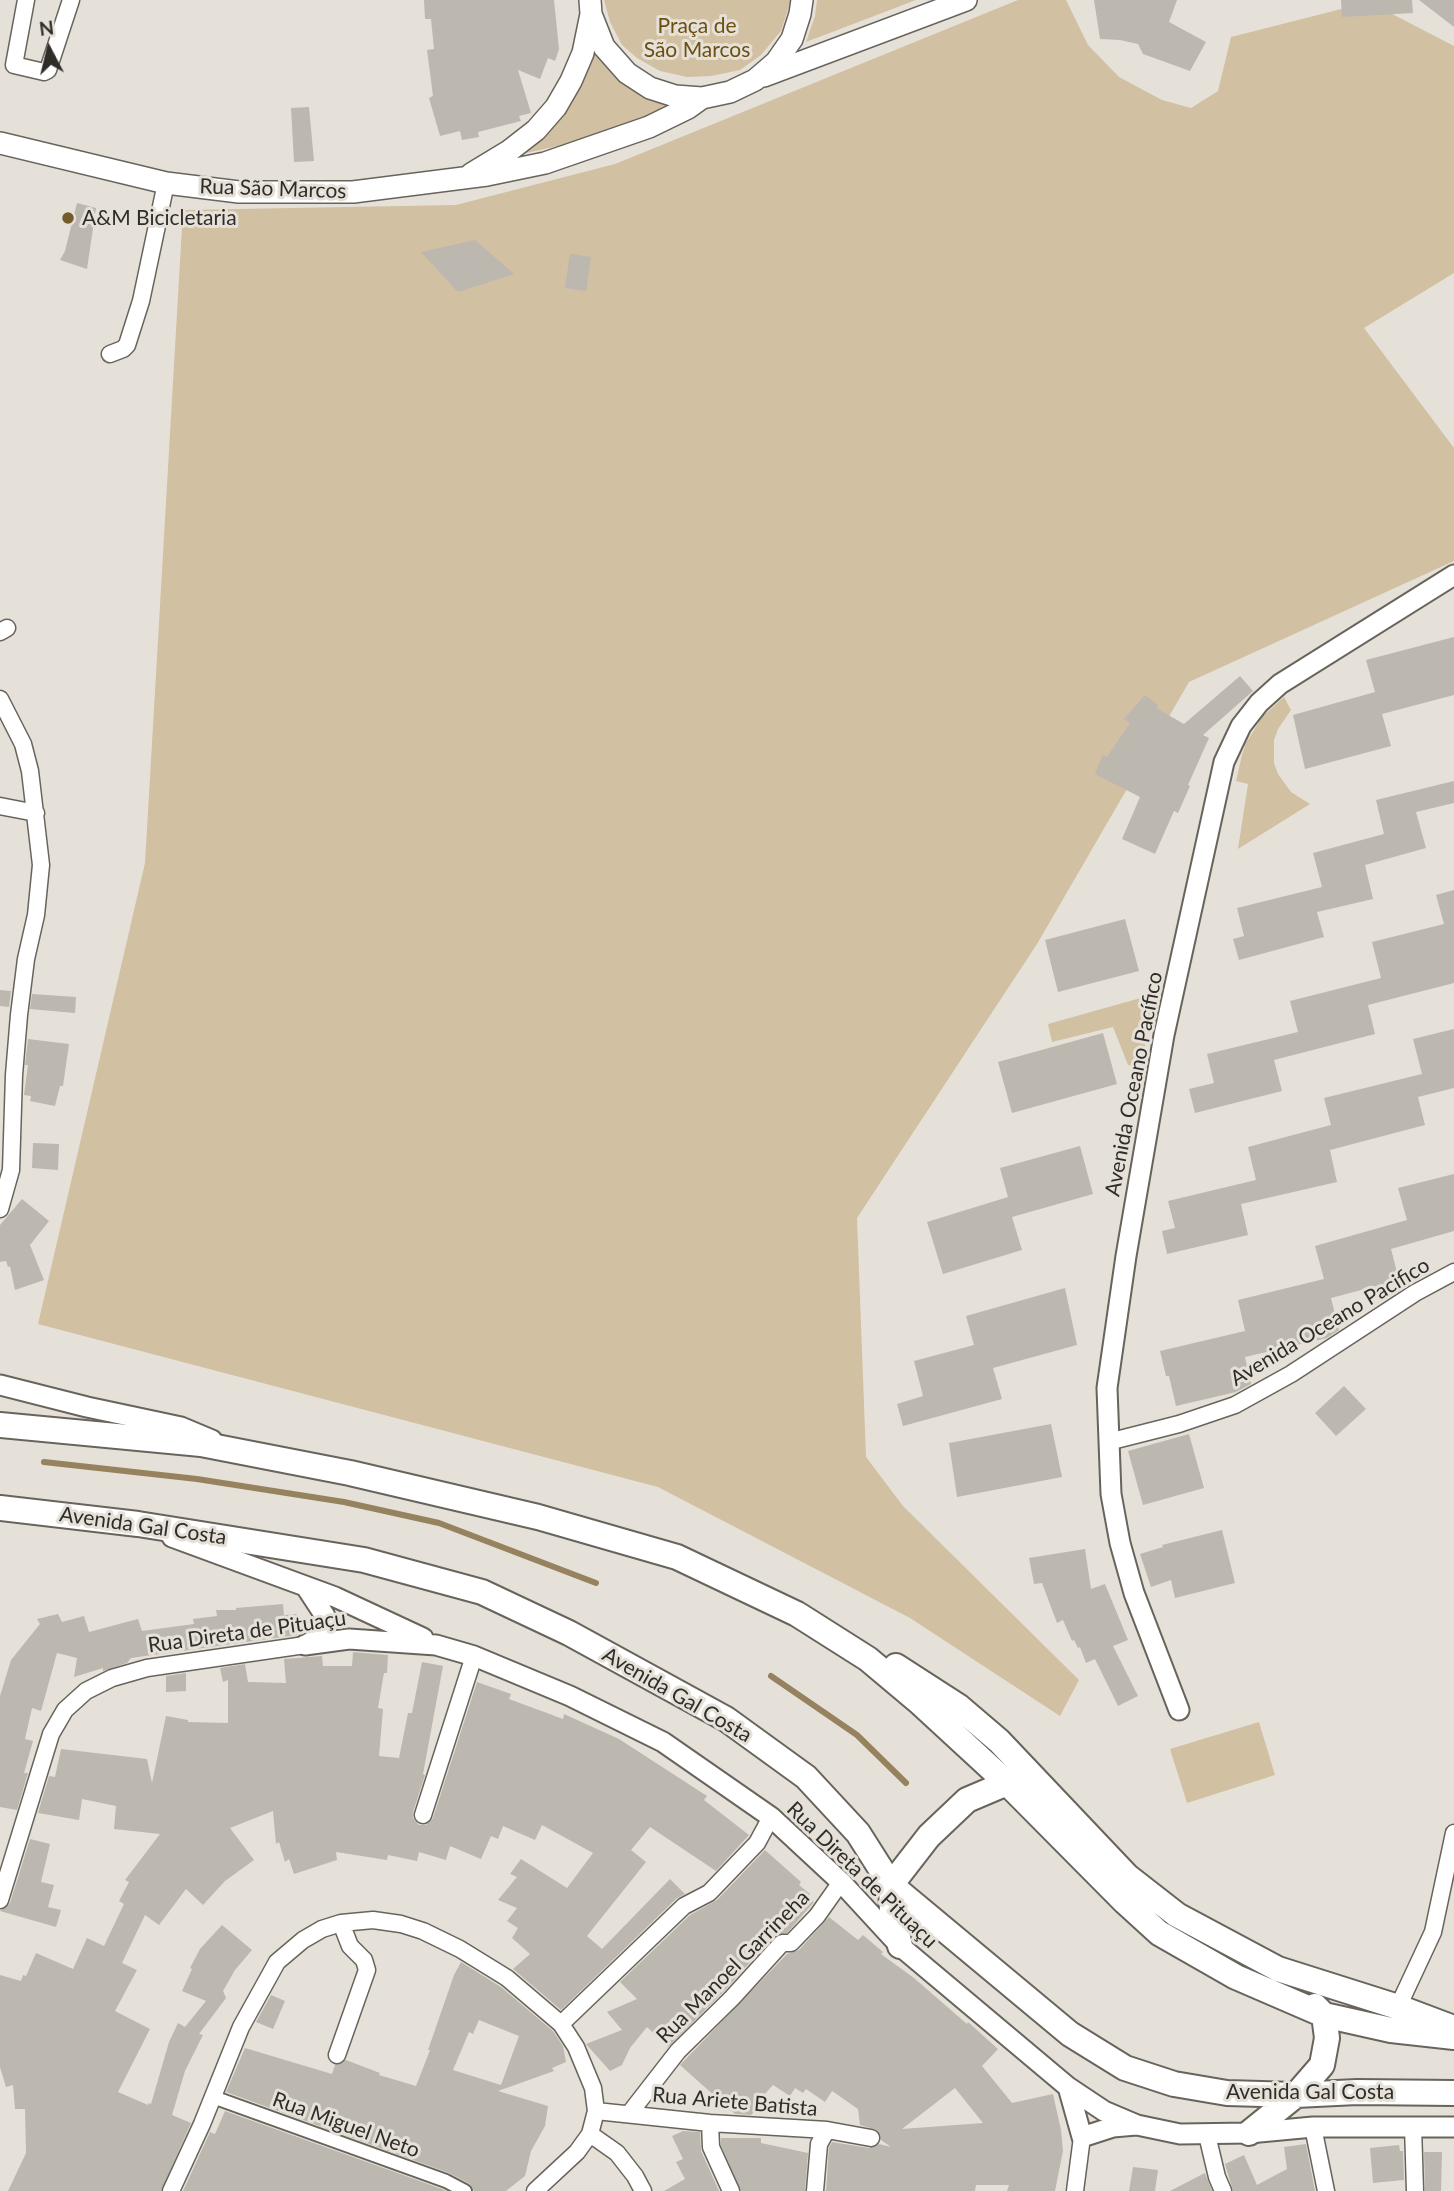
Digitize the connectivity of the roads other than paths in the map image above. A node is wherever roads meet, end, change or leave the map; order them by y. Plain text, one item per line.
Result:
1 (26, 0) edge
2 (71, 0) edge
3 (802, 0) edge
4 (966, 0) edge
5 (590, 7) edge
6 (755, 80) junction
7 (702, 98) junction
8 (0, 143) edge
9 (467, 177) junction
10 (166, 183) junction
11 (110, 354) dead end
12 (1454, 575) edge
13 (0, 699) edge
14 (0, 806) edge
15 (36, 813) junction
16 (6, 1149) edge
17 (0, 1209) edge
18 (1454, 1272) edge
19 (0, 1385) edge
20 (0, 1425) edge
21 (1108, 1442) junction
22 (246, 1453) junction
23 (0, 1508) edge
24 (138, 1524) junction
25 (306, 1587) junction
26 (836, 1637) junction
27 (305, 1645) junction
28 (436, 1645) junction
29 (474, 1656) junction
30 (1179, 1710) dead end
31 (1007, 1783) junction
32 (1054, 1799) junction
33 (423, 1815) dead end
34 (771, 1817) junction
35 (1454, 1833) edge
36 (841, 1882) junction
37 (891, 1885) junction
38 (0, 1900) edge
39 (341, 1923) junction
40 (900, 1946) junction
41 (1278, 1969) junction
42 (1398, 2007) junction
43 (1324, 2015) junction
44 (561, 2024) junction
45 (1454, 2029) edge
46 (1454, 2036) edge
47 (337, 2055) dead end
48 (1068, 2087) junction
49 (1454, 2094) edge
50 (1296, 2095) junction
51 (213, 2097) junction
52 (596, 2110) junction
53 (629, 2114) junction
54 (710, 2123) junction
55 (1137, 2125) junction
56 (1413, 2126) junction
57 (1313, 2127) junction
58 (1454, 2127) edge
59 (827, 2130) junction
60 (1249, 2133) junction
61 (590, 2134) junction
62 (1207, 2135) junction
63 (1083, 2137) junction
64 (872, 2138) dead end
65 (172, 2191) edge
66 (465, 2191) edge
67 (535, 2191) edge
68 (643, 2191) edge
69 (731, 2191) edge
70 (815, 2191) edge
71 (1075, 2191) edge
72 (1223, 2191) edge
73 (1326, 2191) edge
74 (1415, 2191) edge

1 - 2 street
3 - 6 main road
4 - 6 main road
5 - 7 main road
5 - 9 main road, Rua São Marcos
6 - 7 main road
7 - 9 main road, Rua São Marcos
8 - 10 main road, Rua São Marcos
9 - 10 main road, Rua São Marcos
10 - 11 street
12 - 21 street, Avenida Oceano Pacífico
13 - 15 street
14 - 15 street
15 - 16 street
16 - 17 street
18 - 21 street, Avenida Oceano Pacifico
19 - 22 street
20 - 22 main road
21 - 30 street, Avenida Oceano Pacífico
22 - 26 main road
23 - 24 main road, Avenida Gal Costa
24 - 25 street
24 - 37 main road, Avenida Gal Costa
25 - 27 street
25 - 28 street
26 - 31 main road
26 - 32 main road
27 - 28 street, Rua Direta de Pituaçu
27 - 38 street, Rua Direta de Pituaçu
28 - 29 street, Rua Direta de Pituaçu
29 - 33 street
29 - 34 street, Rua Direta de Pituaçu
31 - 32 main road
31 - 37 main road
31 - 43 main road
32 - 41 main road
34 - 36 street, Rua Direta de Pituaçu
34 - 44 street
35 - 42 street
36 - 40 street, Rua Direta de Pituaçu
36 - 53 street, Rua Manoel Garrineha
37 - 40 main road
37 - 50 main road, Avenida Gal Costa
39 - 44 street
39 - 47 street
39 - 51 street
40 - 48 street, Rua Direta de Pituaçu
41 - 42 main road
41 - 43 main road
42 - 45 main road
43 - 46 main road
43 - 50 main road
44 - 52 street
48 - 55 street, Rua Direta de Pituaçu
48 - 63 street
49 - 50 main road, Avenida Gal Costa
50 - 60 main road
51 - 65 street
51 - 66 street, Rua Miguel Neto
52 - 53 street, Rua Ariete Batista
52 - 61 street
53 - 54 street, Rua Ariete Batista
54 - 59 street, Rua Ariete Batista
54 - 69 street
55 - 62 street, Rua Direta de Pituaçu
55 - 63 street
56 - 57 street, Rua Direta de Pituaçu
56 - 58 street, Rua Direta de Pituaçu
56 - 74 street
57 - 60 street, Rua Direta de Pituaçu
57 - 73 street
59 - 64 street, Rua Ariete Batista
59 - 70 street
60 - 62 street, Rua Direta de Pituaçu
61 - 67 street
61 - 68 street
62 - 72 street
63 - 71 street

